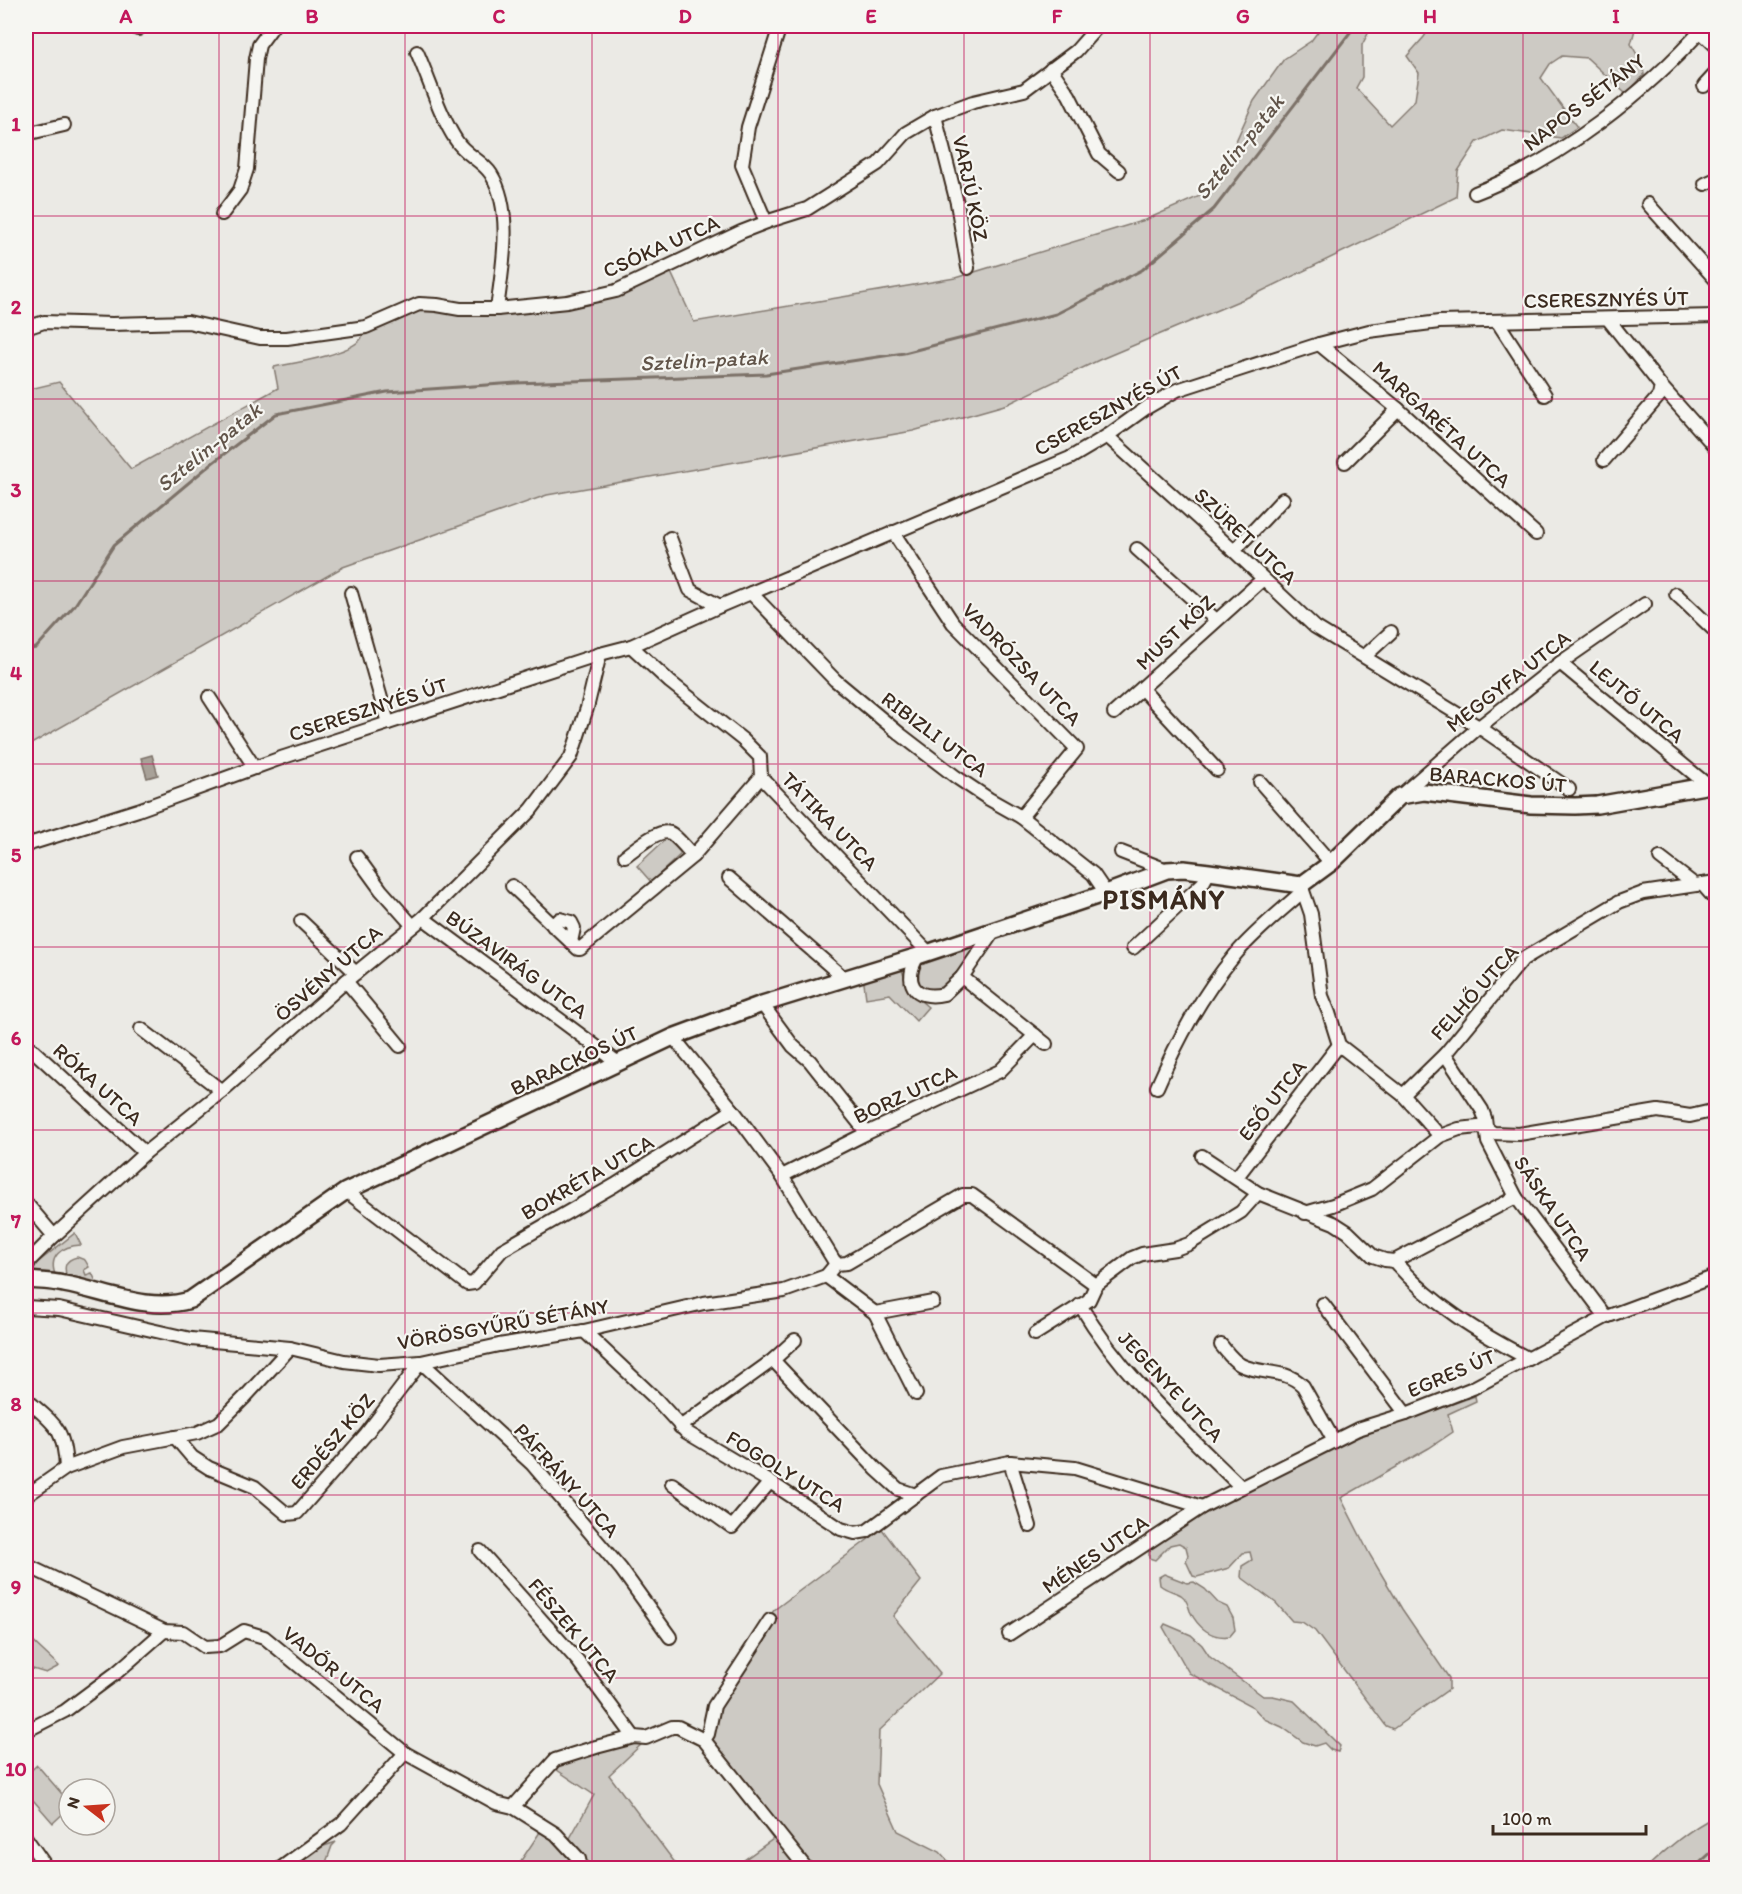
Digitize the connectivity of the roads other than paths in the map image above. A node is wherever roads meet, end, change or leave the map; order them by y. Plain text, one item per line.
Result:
1 (273, 26) edge
2 (780, 26) edge
3 (1098, 26) edge
4 (1702, 28) edge
5 (1716, 46) edge
6 (417, 52) dead end
7 (1052, 69) junction
8 (1716, 74) edge
9 (1704, 86) dead end
10 (935, 116) junction
11 (64, 125) dead end
12 (26, 134) edge
13 (1119, 171) dead end
14 (1474, 193) dead end
15 (1648, 204) dead end
16 (222, 214) dead end
17 (766, 222) junction
18 (968, 268) dead end
19 (1716, 280) edge
20 (497, 309) junction
21 (1716, 316) edge
22 (1608, 319) junction
23 (1497, 321) junction
24 (26, 328) edge
25 (1319, 344) junction
26 (1661, 386) junction
27 (1545, 395) dead end
28 (1398, 410) junction
29 (1107, 436) junction
30 (1716, 448) edge
31 (1604, 460) dead end
32 (1345, 462) dead end
33 (1283, 499) dead end
34 (893, 532) junction
35 (1536, 534) dead end
36 (670, 538) dead end
37 (1137, 549) dead end
38 (1234, 551) junction
39 (1263, 579) junction
40 (351, 593) dead end
41 (751, 593) junction
42 (1676, 594) dead end
43 (1646, 604) dead end
44 (720, 606) junction
45 (1216, 620) junction
46 (1391, 632) dead end
47 (1716, 632) edge
48 (631, 646) junction
49 (600, 654) junction
50 (1365, 656) junction
51 (1560, 663) junction
52 (1142, 689) junction
53 (209, 697) dead end
54 (1114, 713) dead end
55 (388, 723) junction
56 (1479, 727) junction
57 (255, 768) junction
58 (1217, 770) dead end
59 (761, 777) junction
60 (1260, 782) dead end
61 (1713, 787) edge
62 (1569, 789) dead end
63 (1400, 796) junction
64 (1021, 817) junction
65 (26, 845) edge
66 (1121, 852) dead end
67 (625, 856) dead end
68 (693, 856) junction
69 (357, 857) dead end
70 (1660, 858) dead end
71 (1331, 864) junction
72 (1167, 870) junction
73 (1209, 872) junction
74 (729, 878) dead end
75 (1716, 882) edge
76 (1699, 884) junction
77 (513, 886) dead end
78 (1302, 888) junction
79 (1106, 893) junction
80 (1716, 900) edge
81 (301, 921) dead end
82 (418, 922) junction
83 (995, 929) junction
84 (1133, 948) dead end
85 (923, 954) junction
86 (351, 977) junction
87 (962, 977) junction
88 (844, 978) junction
89 (762, 1004) junction
90 (141, 1029) dead end
91 (1035, 1035) junction
92 (673, 1037) junction
93 (26, 1044) edge
94 (1046, 1044) dead end
95 (1339, 1045) junction
96 (400, 1046) dead end
97 (1445, 1054) junction
98 (617, 1062) junction
99 (1157, 1087) dead end
100 (222, 1091) junction
101 (1403, 1095) junction
102 (733, 1110) junction
103 (1716, 1110) edge
104 (1486, 1128) junction
105 (867, 1133) junction
106 (1440, 1136) junction
107 (145, 1153) junction
108 (1202, 1156) dead end
109 (782, 1176) junction
110 (1236, 1178) junction
111 (346, 1191) junction
112 (1258, 1193) junction
113 (1516, 1197) junction
114 (26, 1203) edge
115 (1305, 1213) junction
116 (54, 1236) junction
117 (1394, 1261) junction
118 (836, 1264) junction
119 (1716, 1275) edge
120 (826, 1276) junction
121 (26, 1280) edge
122 (1096, 1286) junction
123 (933, 1302) dead end
124 (1323, 1304) dead end
125 (1080, 1305) junction
126 (26, 1307) edge
127 (875, 1313) junction
128 (1606, 1317) junction
129 (584, 1331) junction
130 (1035, 1334) dead end
131 (795, 1340) dead end
132 (1221, 1345) dead end
133 (290, 1348) junction
134 (1529, 1359) junction
135 (773, 1360) junction
136 (421, 1362) junction
137 (916, 1394) dead end
138 (26, 1399) edge
139 (1406, 1414) junction
140 (680, 1427) junction
141 (175, 1437) junction
142 (1334, 1441) junction
143 (1010, 1462) junction
144 (66, 1468) junction
145 (770, 1482) junction
146 (672, 1484) dead end
147 (1241, 1487) junction
148 (916, 1495) junction
149 (26, 1496) edge
150 (1202, 1507) junction
151 (1030, 1526) dead end
152 (480, 1551) dead end
153 (26, 1565) edge
154 (770, 1620) dead end
155 (164, 1631) junction
156 (1009, 1634) dead end
157 (670, 1637) dead end
158 (26, 1731) edge
159 (634, 1737) junction
160 (704, 1740) junction
161 (405, 1753) junction
162 (513, 1807) junction
163 (26, 1838) edge
164 (47, 1869) edge
165 (281, 1869) edge
166 (581, 1869) edge
167 (806, 1869) edge

1 - 16 street
2 - 17 street
3 - 7 street, CSÓKA UTCA
4 - 5 street
4 - 14 street, NAPOS SÉTÁNY
6 - 20 street
7 - 10 street, CSÓKA UTCA
7 - 13 street
8 - 9 street
10 - 17 street, CSÓKA UTCA
10 - 18 street, VARJÚ KÖZ
11 - 12 street
15 - 19 street
17 - 20 street, CSÓKA UTCA
20 - 24 street, CSÓKA UTCA
21 - 22 street, CSERESZNYÉS ÚT
22 - 23 street, CSERESZNYÉS ÚT
22 - 26 street
23 - 25 street, CSERESZNYÉS ÚT
23 - 27 street, CSERESZNYÉS ÚT
25 - 28 street, MARGARÉTA UTCA
25 - 29 street, CSERESZNYÉS ÚT
26 - 30 street
26 - 31 street
28 - 32 street
28 - 35 street, MARGARÉTA UTCA
29 - 34 street, CSERESZNYÉS ÚT
29 - 38 street, SZÜRET UTCA
33 - 38 street
34 - 41 street, CSERESZNYÉS ÚT
34 - 64 street, VADRÓZSA UTCA
36 - 44 street
37 - 45 street
38 - 39 street, SZÜRET UTCA
39 - 45 street, MUST KÖZ
39 - 50 street, SZÜRET UTCA
40 - 55 street
41 - 44 street, CSERESZNYÉS ÚT
41 - 64 street, RIBIZLI UTCA
42 - 47 street
43 - 51 street, MEGGYFA UTCA
44 - 48 street, CSERESZNYÉS ÚT
45 - 52 street, MUST KÖZ
46 - 50 street
48 - 49 street, CSERESZNYÉS ÚT
48 - 59 street, TÁTIKA UTCA
49 - 55 street, CSERESZNYÉS ÚT
49 - 82 street, ÖSVÉNY UTCA
50 - 56 street, SZÜRET UTCA
51 - 56 street, MEGGYFA UTCA
51 - 61 street, LEJTŐ UTCA
52 - 54 street, MUST KÖZ
52 - 58 street
53 - 57 street
55 - 57 street, CSERESZNYÉS ÚT
56 - 62 street, SZÜRET UTCA
56 - 63 street, MEGGYFA UTCA
57 - 65 street, CSERESZNYÉS ÚT
59 - 68 street
59 - 85 street, TÁTIKA UTCA
60 - 71 street
61 - 63 street, BARACKOS ÚT
63 - 71 street, BARACKOS ÚT
64 - 79 street, RIBIZLI UTCA
66 - 72 street, BARACKOS ÚT
67 - 68 street
68 - 77 street
69 - 82 street, BÚZAVIRÁG UTCA
70 - 76 street
71 - 78 street, BARACKOS ÚT
72 - 73 street, BARACKOS ÚT
72 - 79 street, BARACKOS ÚT
73 - 78 street, BARACKOS ÚT
73 - 84 street
74 - 88 street
75 - 76 street, FELHŐ UTCA
76 - 80 street
76 - 97 street, FELHŐ UTCA
78 - 95 street
78 - 99 street
79 - 83 street, BARACKOS ÚT
81 - 86 street
82 - 86 street, ÖSVÉNY UTCA
82 - 98 street, BÚZAVIRÁG UTCA
83 - 85 street, BARACKOS ÚT
83 - 87 street
85 - 87 street
85 - 88 street, BARACKOS ÚT
86 - 96 street
86 - 100 street, ÖSVÉNY UTCA
87 - 91 street
88 - 89 street, BARACKOS ÚT
89 - 92 street, BARACKOS ÚT
89 - 105 street
90 - 100 street
91 - 94 street
91 - 105 street, BORZ UTCA
92 - 98 street, BARACKOS ÚT
92 - 102 street
93 - 107 street, RÓKA UTCA
95 - 101 street
95 - 110 street, ESŐ UTCA
97 - 101 street, FELHŐ UTCA
97 - 104 street, SÁSKA UTCA
98 - 111 street, BARACKOS ÚT
100 - 107 street, ÖSVÉNY UTCA
101 - 106 street
102 - 109 street
102 - 111 street, BOKRÉTA UTCA
103 - 104 street
104 - 106 street
104 - 113 street, SÁSKA UTCA
105 - 109 street, BORZ UTCA
106 - 115 street
107 - 116 street, ÖSVÉNY UTCA
108 - 110 street
109 - 118 street
110 - 112 street
111 - 121 street, BARACKOS ÚT
112 - 115 street
112 - 122 street
113 - 117 street
113 - 128 street, SÁSKA UTCA
114 - 116 street
115 - 117 street
116 - 121 street, ÖSVÉNY UTCA
117 - 134 street
118 - 120 street
118 - 122 street
119 - 128 street, EGRES ÚT
120 - 127 street
120 - 129 street, VÖRÖSGYŰRŰ SÉTÁNY
122 - 125 street
123 - 127 street
124 - 139 street
125 - 130 street
125 - 147 street, JEGENYE UTCA
126 - 133 street, VÖRÖSGYŰRŰ SÉTÁNY
127 - 137 street
128 - 134 street, EGRES ÚT
129 - 136 street, VÖRÖSGYŰRŰ SÉTÁNY
129 - 140 street, FOGOLY UTCA
131 - 135 street
132 - 142 street
133 - 136 street, VÖRÖSGYŰRŰ SÉTÁNY
133 - 141 street
134 - 139 street, EGRES ÚT
135 - 140 street
135 - 148 street
136 - 141 street, ERDÉSZ KÖZ
136 - 157 street, PÁFRÁNY UTCA
138 - 144 street
139 - 142 street, EGRES ÚT
140 - 145 street, FOGOLY UTCA
141 - 144 street
142 - 147 street, EGRES ÚT
143 - 148 street, FOGOLY UTCA
143 - 150 street, FOGOLY UTCA
143 - 151 street
144 - 149 street
145 - 146 street
145 - 148 street, FOGOLY UTCA
147 - 150 street, EGRES ÚT
150 - 156 street, MÉNES UTCA
152 - 159 street, FÉSZEK UTCA
153 - 155 street, VADŐR UTCA
154 - 160 street
155 - 158 street
155 - 161 street, VADŐR UTCA
159 - 160 street
159 - 162 street
160 - 167 street
161 - 162 street, VADŐR UTCA
161 - 165 street
162 - 166 street, VADŐR UTCA
163 - 164 street

